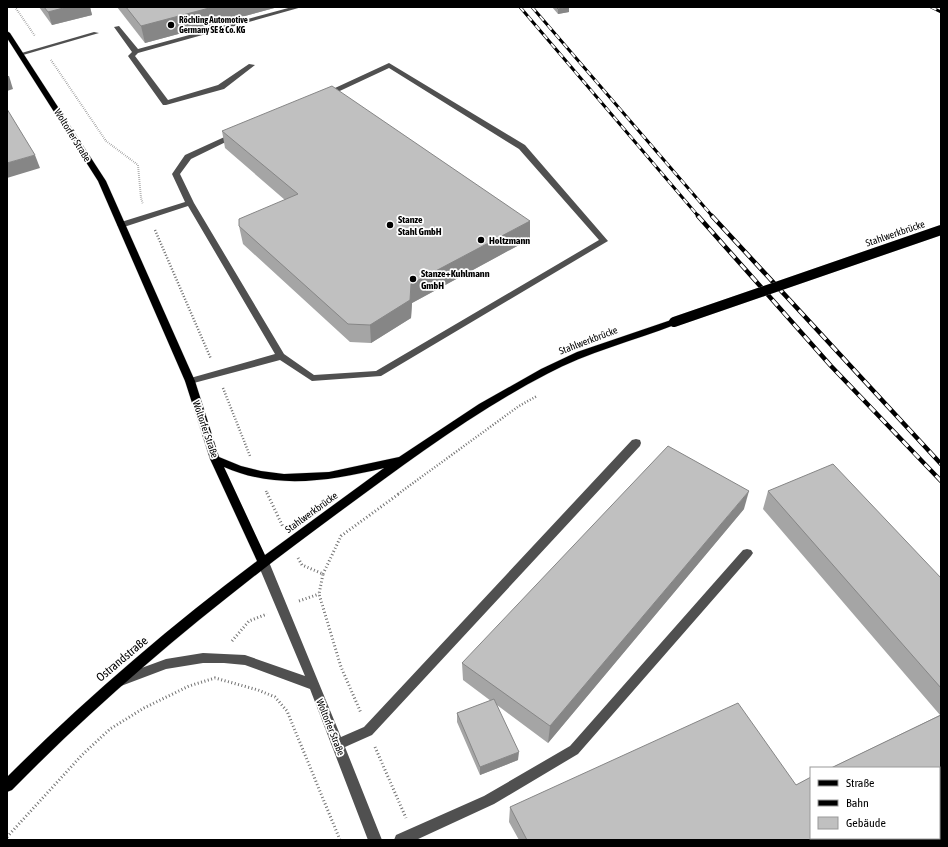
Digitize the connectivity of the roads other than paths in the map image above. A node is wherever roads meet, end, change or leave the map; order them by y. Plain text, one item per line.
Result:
1 (299, 7) edge
2 (117, 27) dead end
3 (7, 33) edge
4 (96, 34) dead end
5 (136, 52) junction
6 (21, 54) junction
7 (251, 65) dead end
8 (317, 98) edge
9 (245, 131) edge
10 (190, 203) junction
11 (121, 225) junction
12 (941, 230) edge
13 (281, 356) junction
14 (190, 381) junction
15 (636, 443) dead end
16 (215, 459) junction
17 (402, 460) junction
18 (747, 553) dead end
19 (263, 562) junction
20 (113, 685) junction
21 (315, 685) junction
22 (338, 744) junction
23 (7, 786) edge
24 (376, 840) edge
25 (401, 840) edge

1 - 5 street
2 - 5 street
3 - 6 main road, Woltorfer Straße
4 - 6 street
5 - 7 street
6 - 11 main road, Woltorfer Straße
8 - 13 street
9 - 10 street
10 - 11 street
10 - 13 street
11 - 14 main road, Woltorfer Straße
12 - 17 main road, Stahlwerkbrücke, bridge
13 - 14 street
14 - 16 main road, Woltorfer Straße
15 - 22 street
16 - 17 main road
16 - 19 main road, Woltorfer Straße
17 - 19 main road, Stahlwerkbrücke
18 - 25 street
19 - 20 main road, Ostrandstraße
19 - 21 street, Woltorfer Straße
20 - 21 street
20 - 23 main road, Ostrandstraße
21 - 22 street, Woltorfer Straße
22 - 24 street, Woltorfer Straße

